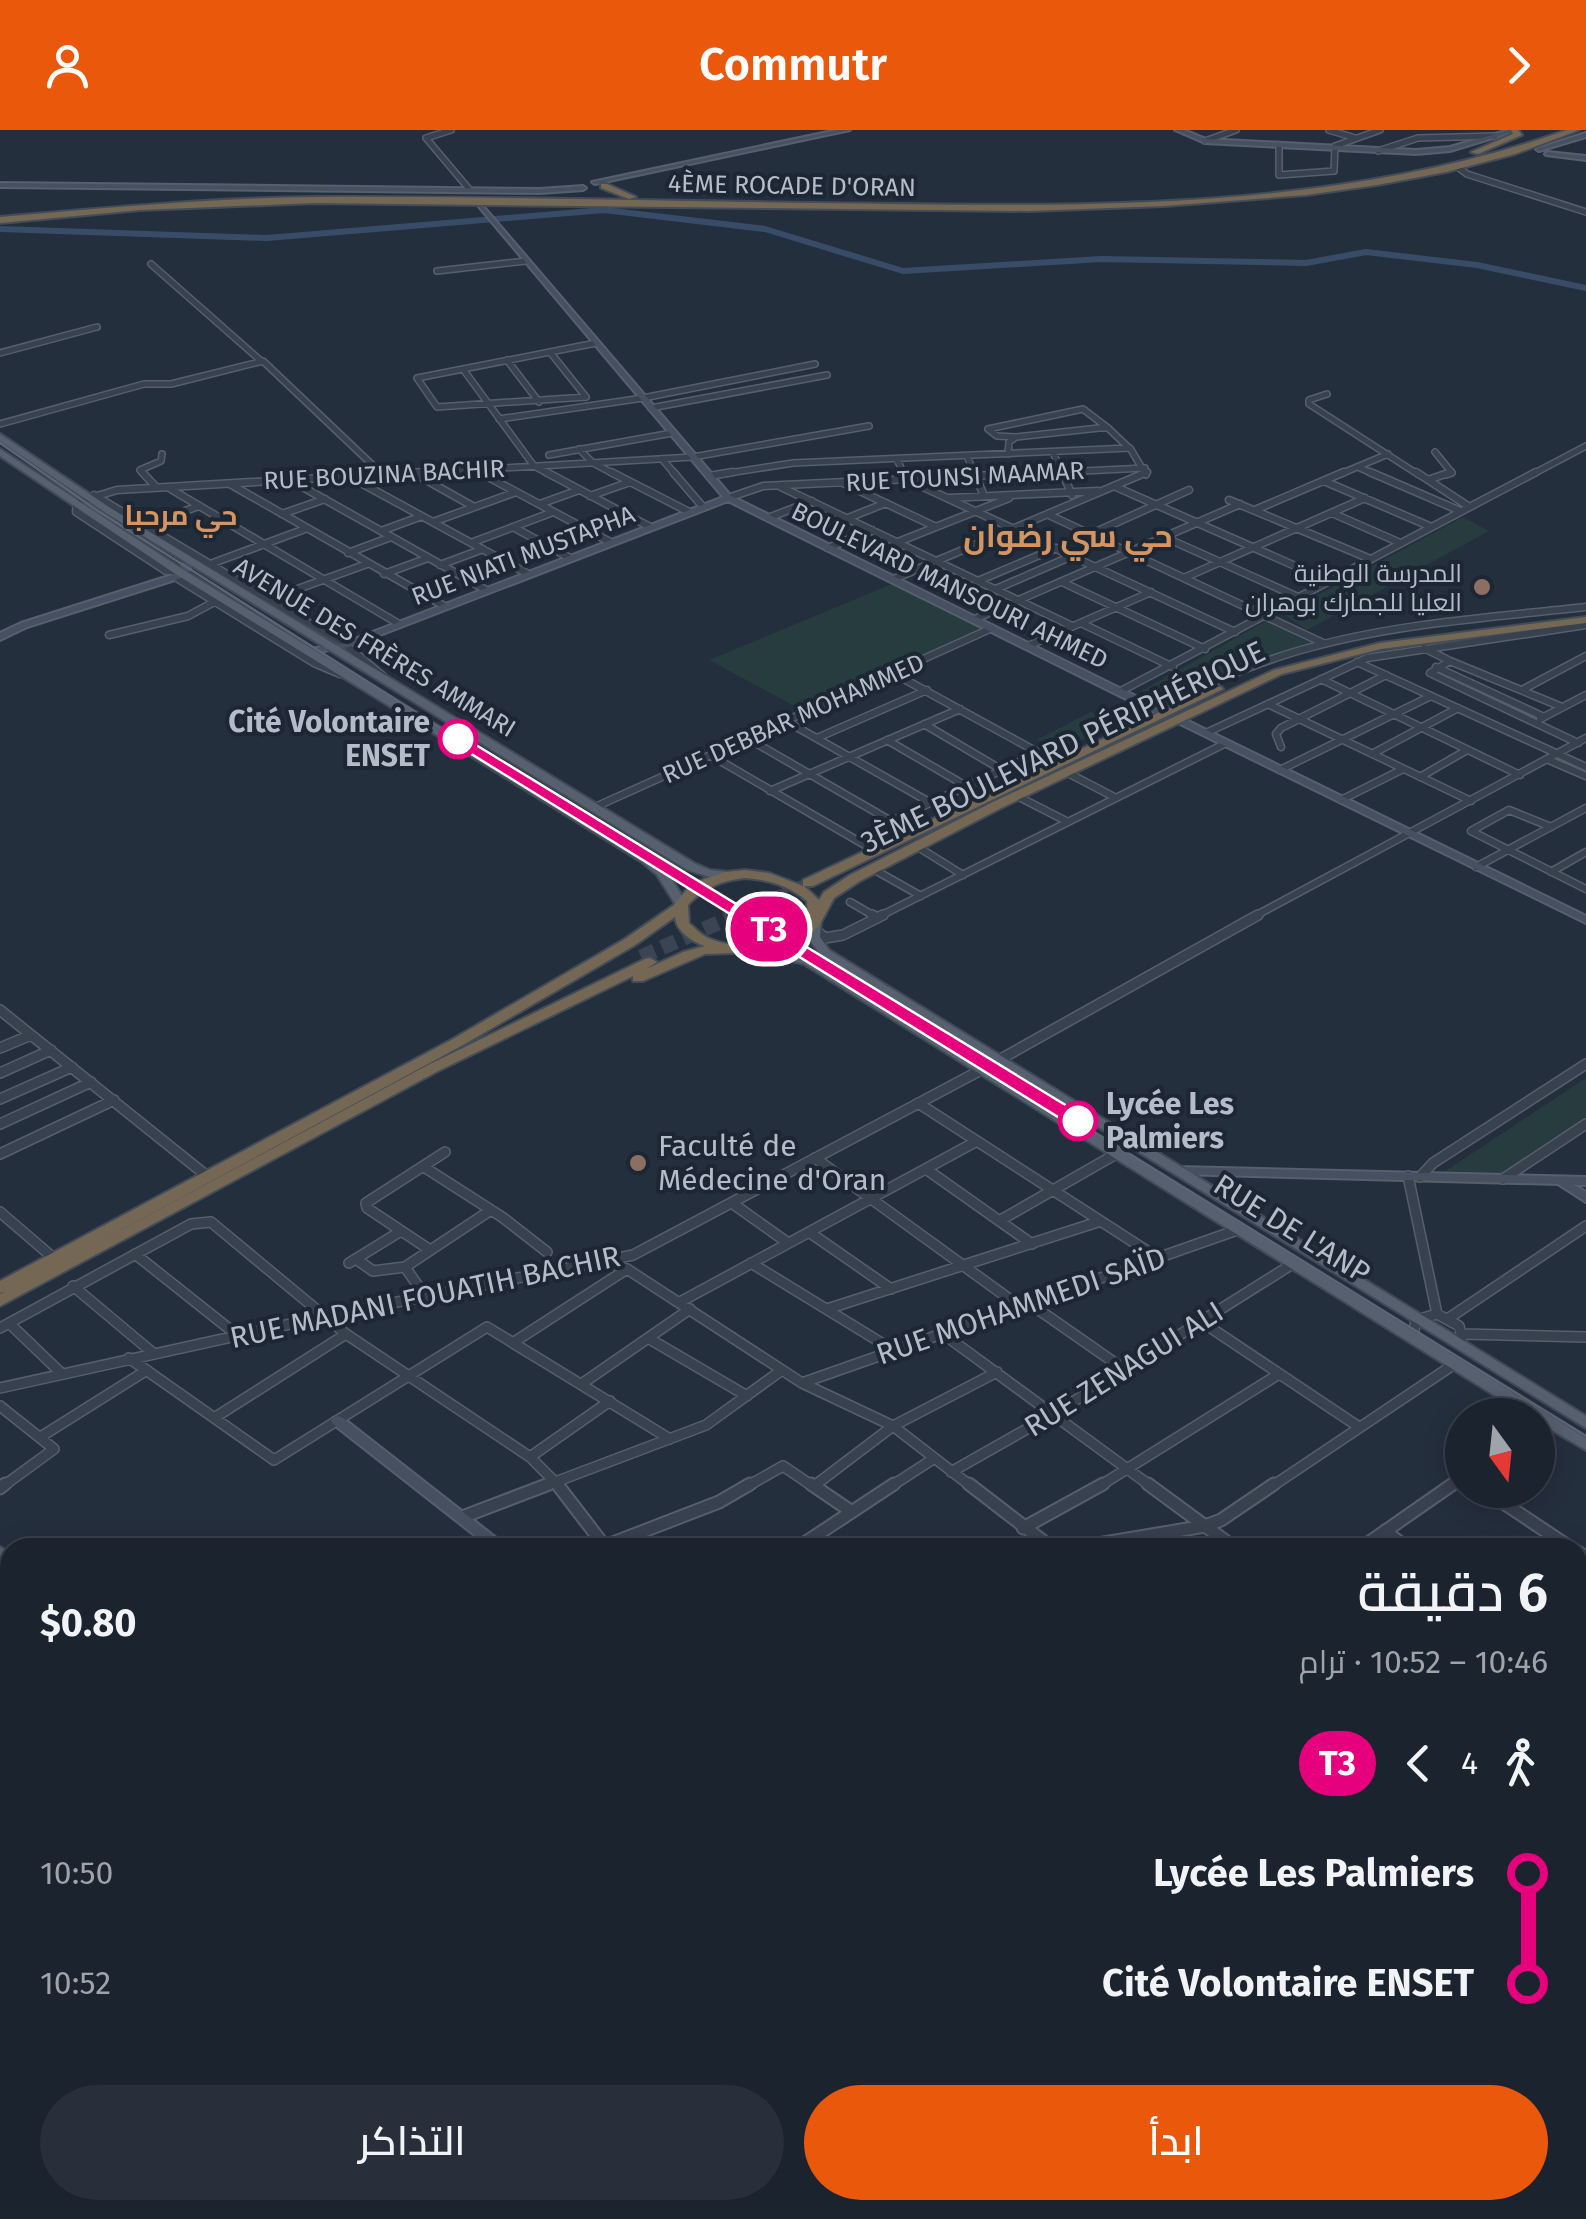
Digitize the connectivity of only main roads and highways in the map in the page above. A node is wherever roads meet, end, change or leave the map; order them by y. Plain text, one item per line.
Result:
1 (847, 130) edge
2 (1178, 130) edge
3 (1514, 130) edge
4 (1551, 130) edge
5 (1576, 130) edge
6 (1586, 135) edge
7 (1513, 150) junction
8 (1547, 150) junction
9 (1475, 152) junction
10 (1586, 158) edge
11 (1421, 172) junction
12 (601, 184) junction
13 (0, 185) edge
14 (584, 187) joint
15 (544, 193) junction
16 (632, 197) junction
17 (477, 201) junction
18 (0, 218) edge
19 (0, 438) edge
20 (0, 452) edge
21 (85, 496) junction
22 (728, 498) junction
23 (191, 560) junction
24 (175, 575) junction
25 (1586, 616) edge
26 (0, 636) edge
27 (339, 646) junction
28 (308, 652) junction
29 (1159, 711) junction
30 (1178, 719) junction
31 (1014, 791) junction
32 (981, 812) junction
33 (735, 876) junction
34 (765, 876) junction
35 (680, 906) junction
36 (1586, 920) edge
37 (815, 922) junction
38 (728, 948) junction
39 (759, 949) junction
40 (458, 1042) junction
41 (990, 1065) junction
42 (433, 1068) junction
43 (1179, 1171) junction
44 (227, 1179) junction
45 (1585, 1190) edge
46 (160, 1201) junction
47 (0, 1285) edge
48 (0, 1302) edge
49 (3, 1321) edge
50 (1461, 1349) junction
51 (1515, 1398) edge
52 (338, 1420) road end
53 (1586, 1423) edge
54 (1555, 1428) edge
55 (1586, 1444) edge
56 (490, 1538) edge

1 - 12 main road
2 - 3 main road
3 - 9 highway
4 - 9 highway, 4ÈME ROCADE D'ORAN
5 - 7 highway, 4ÈME ROCADE D'ORAN
6 - 8 main road
7 - 8 highway
7 - 11 highway, 4ÈME ROCADE D'ORAN
8 - 10 main road
8 - 11 highway
9 - 16 highway, 4ÈME ROCADE D'ORAN
11 - 17 highway, 4ÈME ROCADE D'ORAN
12 - 14 main road
12 - 16 highway
13 - 15 main road
14 - 15 highway
15 - 16 highway, 4ÈME ROCADE D'ORAN
15 - 18 highway, 4ÈME ROCADE D'ORAN
17 - 18 highway, 4ÈME ROCADE D'ORAN
17 - 22 main road
19 - 21 main road, AVENUE DES FRÈRES AMMARI
20 - 21 main road, AVENUE DES FRÈRES AMMARI
21 - 23 main road, AVENUE DES FRÈRES AMMARI
21 - 24 main road, AVENUE DES FRÈRES AMMARI
22 - 27 main road, RUE NIATI MUSTAPHA
22 - 29 main road, BOULEVARD MANSOURI AHMED
23 - 24 main road
23 - 27 main road, AVENUE DES FRÈRES AMMARI
24 - 26 main road
24 - 28 main road, AVENUE DES FRÈRES AMMARI
25 - 29 highway, 3ÈME BOULEVARD PÉRIPHÉRIQUE
25 - 30 highway, 3ÈME BOULEVARD PÉRIPHÉRIQUE
27 - 28 main road, RUE NIATI MUSTAPHA
27 - 33 main road, AVENUE DES FRÈRES AMMARI
28 - 35 main road, AVENUE DES FRÈRES AMMARI
29 - 31 highway, 3ÈME BOULEVARD PÉRIPHÉRIQUE
30 - 31 highway, 3ÈME BOULEVARD PÉRIPHÉRIQUE
30 - 36 main road
31 - 32 highway, 3ÈME BOULEVARD PÉRIPHÉRIQUE
31 - 32 highway, 3ÈME BOULEVARD PÉRIPHÉRIQUE
31 - 34 highway
32 - 37 highway, 3ÈME BOULEVARD PÉRIPHÉRIQUE
33 - 34 highway
33 - 35 highway
34 - 37 highway
35 - 38 highway
35 - 40 highway
37 - 39 highway, 3ÈME BOULEVARD PÉRIPHÉRIQUE
37 - 41 main road, RUE DE L'ANP
38 - 39 highway
38 - 42 highway
39 - 41 main road, RUE DE L'ANP
40 - 42 highway
40 - 46 highway
41 - 43 main road, RUE DE L'ANP
41 - 50 main road, RUE DE L'ANP
42 - 44 highway
43 - 45 main road
43 - 50 main road, RUE DE L'ANP
44 - 48 highway
44 - 49 highway
46 - 47 highway
46 - 47 highway
50 - 51 main road, RUE DE L'ANP
50 - 53 main road, RUE DE L'ANP
52 - 56 main road
54 - 55 main road, RUE DE L'ANP

